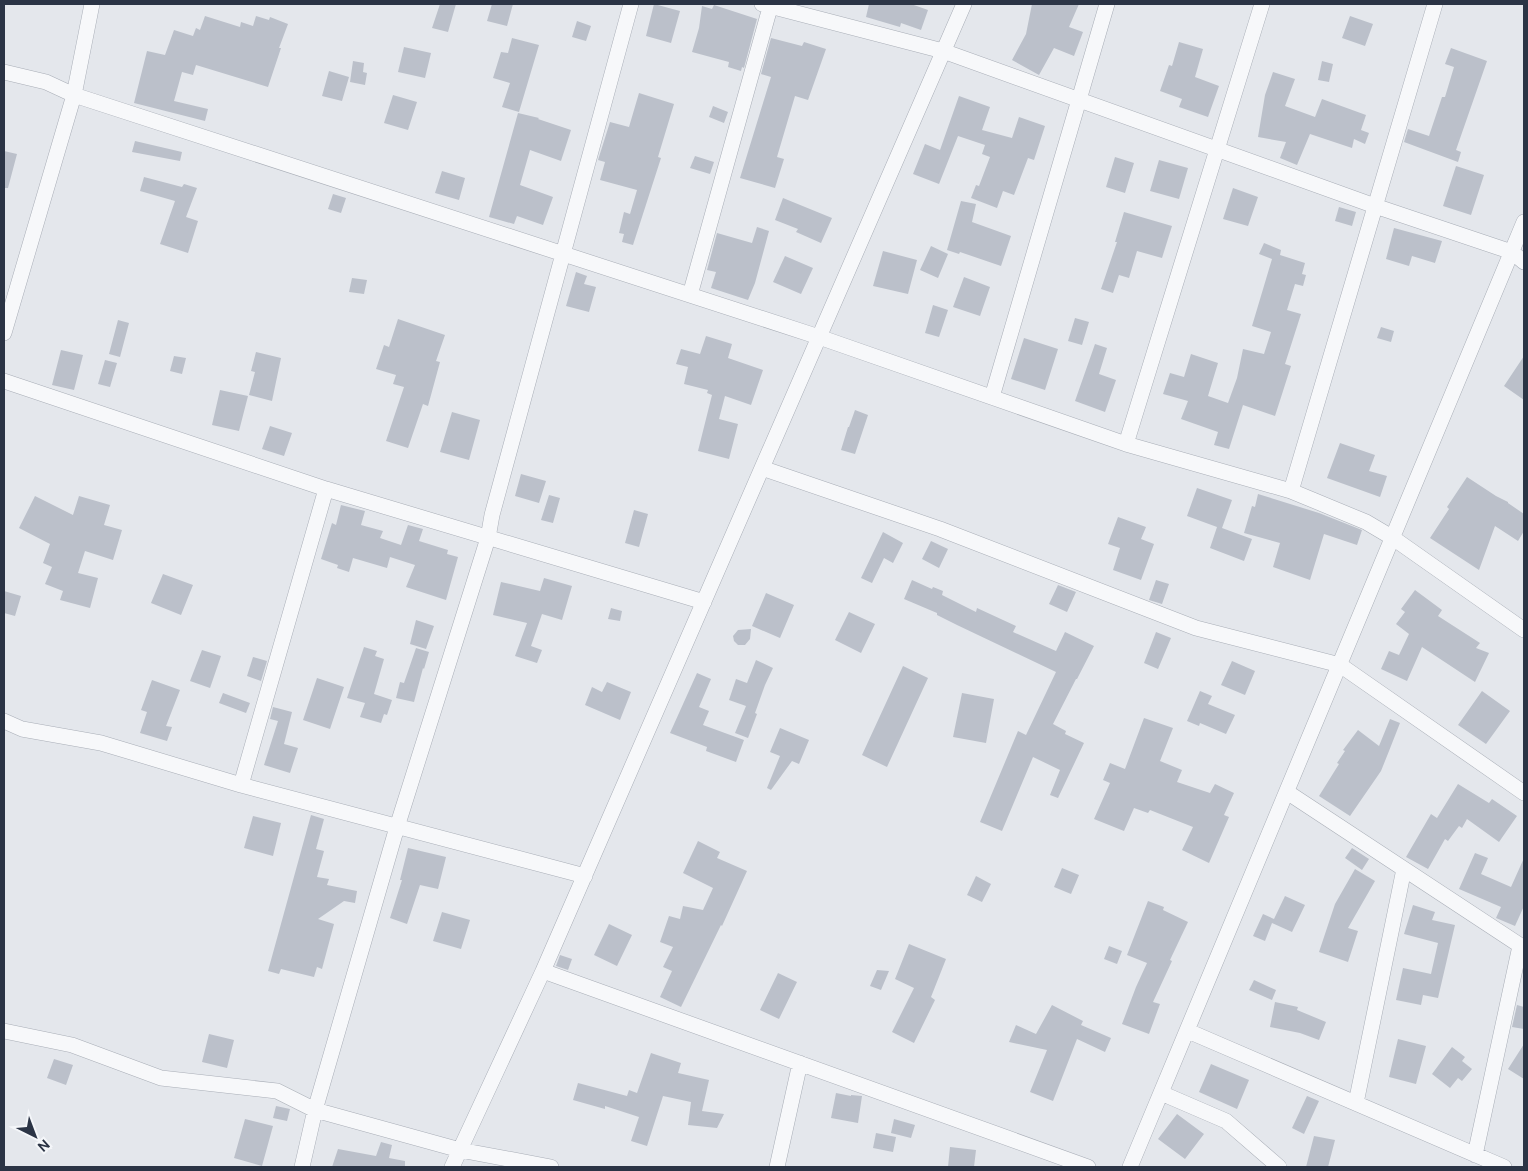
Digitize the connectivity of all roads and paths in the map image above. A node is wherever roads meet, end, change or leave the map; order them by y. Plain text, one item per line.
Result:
1 (92, 4) edge
2 (630, 4) edge
3 (964, 4) edge
4 (1107, 4) edge
5 (1262, 4) edge
6 (1435, 4) edge
7 (768, 5) edge
8 (944, 51) junction
9 (4, 72) edge
10 (74, 95) junction
11 (1079, 100) junction
12 (1217, 149) junction
13 (1375, 206) junction
14 (1524, 222) edge
15 (1512, 252) junction
16 (562, 253) junction
17 (1524, 262) edge
18 (690, 295) junction
19 (4, 333) edge
20 (819, 337) junction
21 (4, 380) edge
22 (992, 398) junction
23 (1126, 444) junction
24 (762, 468) junction
25 (326, 489) junction
26 (1291, 491) junction
27 (488, 538) junction
28 (1393, 538) junction
29 (704, 602) junction
30 (1524, 630) edge
31 (1340, 665) junction
32 (4, 721) edge
33 (241, 785) junction
34 (1287, 792) junction
35 (1524, 794) edge
36 (397, 826) junction
37 (1404, 869) junction
38 (585, 876) junction
39 (1522, 947) edge
40 (544, 971) junction
41 (1188, 1030) junction
42 (4, 1031) edge
43 (800, 1063) junction
44 (1161, 1093) junction
45 (1356, 1103) junction
46 (315, 1110) junction
47 (460, 1150) junction
48 (1475, 1155) junction
49 (302, 1167) edge
50 (452, 1167) edge
51 (551, 1167) edge
52 (777, 1167) edge
53 (1088, 1167) edge
54 (1130, 1167) edge
55 (1279, 1167) edge
56 (1502, 1167) edge

1 - 10 street
2 - 16 street
3 - 8 street
4 - 11 street
5 - 12 street
6 - 13 street
7 - 8 street
7 - 18 street
8 - 11 street
8 - 20 street
9 - 10 street
10 - 16 street
10 - 19 street
11 - 12 street
11 - 22 street
12 - 13 street
12 - 23 street
13 - 15 street
13 - 26 street
14 - 15 street
15 - 17 street
15 - 28 street
16 - 18 street
16 - 27 street
18 - 20 street
20 - 22 street
20 - 24 street
21 - 25 street
22 - 23 street
23 - 26 street
24 - 29 street
24 - 31 street
25 - 27 street
25 - 33 street
26 - 28 street
27 - 29 street
27 - 36 street
28 - 30 street
28 - 31 street
29 - 38 street
31 - 34 street
31 - 35 street
32 - 33 street
33 - 36 street
34 - 37 street
34 - 41 street
36 - 38 street
36 - 46 street
37 - 39 street
37 - 45 street
38 - 40 street
39 - 48 street
40 - 43 street
40 - 47 street
41 - 44 street
41 - 45 street
42 - 46 street
43 - 52 street
43 - 53 street
44 - 54 street
44 - 55 street
45 - 48 street
46 - 47 street
46 - 49 street
47 - 50 street
47 - 51 street
48 - 56 street

